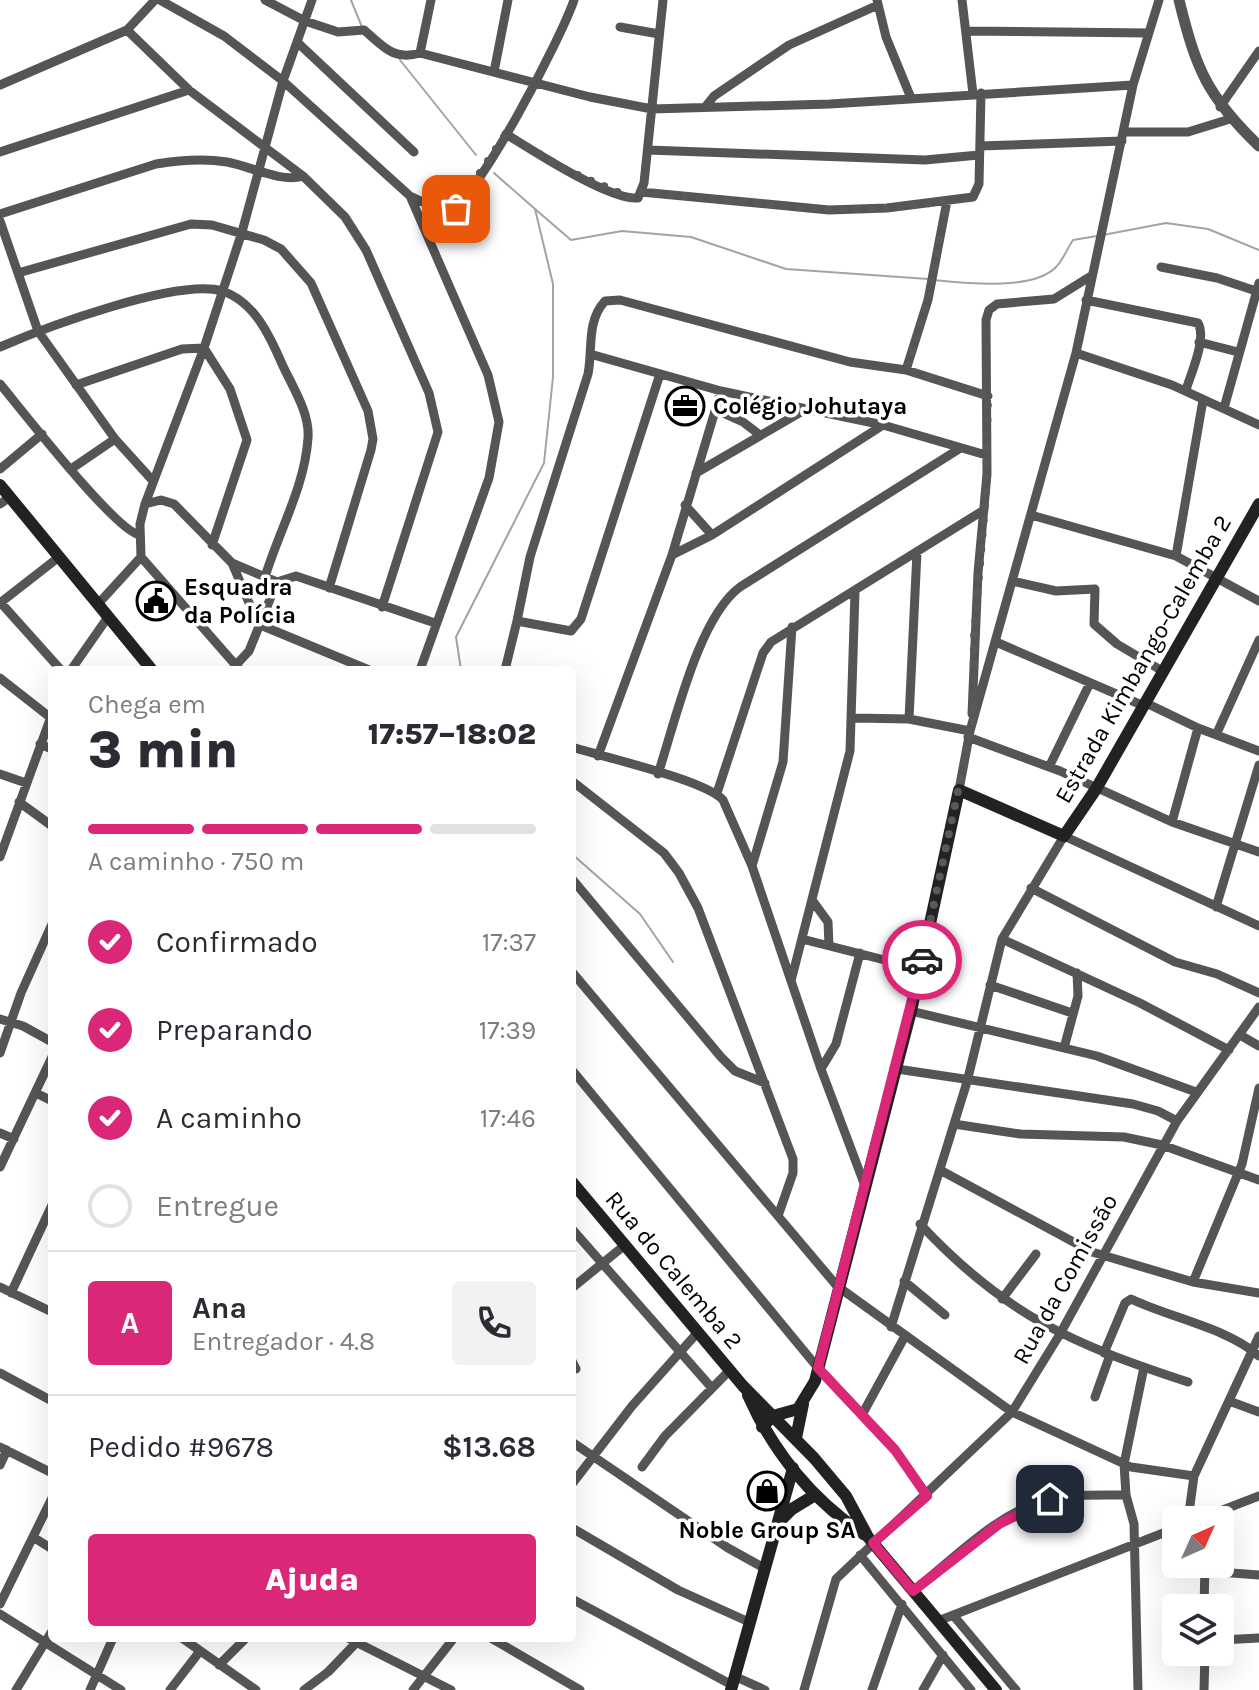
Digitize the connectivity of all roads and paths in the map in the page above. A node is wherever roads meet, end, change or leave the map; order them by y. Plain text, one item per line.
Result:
1 (157, 0) edge
2 (265, 0) edge
3 (312, 0) edge
4 (431, 0) edge
5 (508, 0) edge
6 (574, 0) edge
7 (663, 0) edge
8 (962, 0) edge
9 (1159, 0) edge
10 (1179, 0) edge
11 (878, 3) edge
12 (305, 21) junction
13 (620, 27) dead end
14 (127, 30) junction
15 (967, 31) junction
16 (1148, 33) junction
17 (659, 34) junction
18 (297, 42) junction
19 (1259, 51) edge
20 (420, 53) junction
21 (494, 72) junction
22 (283, 81) junction
23 (535, 83) junction
24 (0, 85) edge
25 (1133, 85) junction
26 (189, 90) junction
27 (977, 94) junction
28 (911, 98) junction
29 (706, 106) junction
30 (1220, 107) junction
31 (652, 109) junction
32 (1230, 119) junction
33 (506, 134) junction
34 (1123, 137) junction
35 (1259, 146) edge
36 (265, 147) junction
37 (648, 150) junction
38 (980, 150) junction
39 (0, 152) edge
40 (414, 152) dead end
41 (259, 170) junction
42 (303, 176) junction
43 (641, 192) junction
44 (410, 196) junction
45 (947, 201) junction
46 (0, 214) edge
47 (0, 221) edge
48 (242, 232) junction
49 (1161, 267) dead end
50 (18, 273) junction
51 (1091, 276) junction
52 (1257, 287) edge
53 (223, 292) junction
54 (1086, 300) junction
55 (38, 331) junction
56 (1199, 342) junction
57 (0, 347) edge
58 (204, 348) junction
59 (1238, 352) junction
60 (1076, 353) junction
61 (590, 354) junction
62 (906, 370) junction
63 (660, 374) junction
64 (0, 384) edge
65 (76, 385) junction
66 (1186, 390) junction
67 (721, 391) junction
68 (988, 396) junction
69 (1203, 400) junction
70 (1224, 408) junction
71 (806, 409) junction
72 (716, 410) junction
73 (883, 425) junction
74 (1259, 425) edge
75 (42, 434) junction
76 (760, 435) junction
77 (115, 439) junction
78 (959, 449) junction
79 (986, 455) junction
80 (0, 469) edge
81 (71, 469) junction
82 (696, 473) junction
83 (153, 481) junction
84 (0, 485) edge
85 (5, 500) edge
86 (145, 504) junction
87 (1259, 504) edge
88 (685, 505) junction
89 (984, 510) junction
90 (1031, 515) junction
91 (1256, 519) edge
92 (140, 535) junction
93 (712, 535) junction
94 (212, 545) junction
95 (917, 552) junction
96 (672, 555) junction
97 (1176, 556) junction
98 (59, 557) junction
99 (141, 557) junction
100 (232, 563) junction
101 (1219, 576) junction
102 (265, 577) junction
103 (1012, 581) junction
104 (277, 582) junction
105 (329, 588) junction
106 (855, 592) junction
107 (1258, 598) edge
108 (0, 603) edge
109 (98, 604) junction
110 (382, 607) junction
111 (108, 617) junction
112 (517, 621) junction
113 (435, 623) junction
114 (258, 624) junction
115 (792, 627) junction
116 (1259, 640) edge
117 (996, 642) junction
118 (350, 660) junction
119 (57, 666) edge
120 (74, 666) edge
121 (149, 666) edge
122 (236, 666) edge
123 (239, 666) edge
124 (344, 666) edge
125 (361, 666) edge
126 (421, 666) edge
127 (506, 666) edge
128 (973, 669) junction
129 (989, 672) junction
130 (1164, 672) junction
131 (0, 678) edge
132 (1090, 683) junction
133 (1145, 704) junction
134 (48, 714) edge
135 (854, 718) junction
136 (909, 719) junction
137 (48, 724) edge
138 (1198, 728) junction
139 (970, 730) junction
140 (1216, 735) junction
141 (40, 744) junction
142 (48, 747) edge
143 (576, 748) edge
144 (1259, 751) edge
145 (598, 756) junction
146 (1259, 765) edge
147 (1049, 767) junction
148 (0, 774) edge
149 (658, 774) junction
150 (26, 783) junction
151 (576, 784) edge
152 (1096, 789) junction
153 (959, 790) junction
154 (717, 793) junction
155 (19, 802) junction
156 (1172, 822) junction
157 (48, 823) edge
158 (1064, 836) junction
159 (1236, 843) junction
160 (1259, 852) edge
161 (0, 857) edge
162 (752, 866) junction
163 (576, 884) edge
164 (1031, 888) junction
165 (812, 900) junction
166 (1216, 907) junction
167 (1259, 926) edge
168 (48, 932) edge
169 (802, 939) junction
170 (1002, 939) junction
171 (829, 945) junction
172 (860, 953) junction
173 (920, 969) junction
174 (1077, 973) junction
175 (576, 977) edge
176 (791, 981) junction
177 (990, 985) junction
178 (1259, 993) edge
179 (1259, 1007) edge
180 (911, 1011) junction
181 (1072, 1013) junction
182 (5, 1020) edge
183 (979, 1030) junction
184 (1240, 1035) junction
185 (48, 1040) edge
186 (1259, 1046) edge
187 (1064, 1048) junction
188 (1229, 1050) junction
189 (0, 1053) edge
190 (48, 1066) edge
191 (821, 1069) junction
192 (897, 1069) junction
193 (576, 1075) edge
194 (967, 1082) junction
195 (765, 1083) junction
196 (1259, 1088) edge
197 (1196, 1092) junction
198 (36, 1093) junction
199 (48, 1099) edge
200 (1177, 1121) junction
201 (954, 1124) junction
202 (0, 1133) edge
203 (14, 1139) junction
204 (1162, 1145) junction
205 (0, 1167) edge
206 (940, 1170) junction
207 (1237, 1173) junction
208 (1259, 1180) edge
209 (865, 1186) junction
210 (576, 1187) edge
211 (48, 1212) edge
212 (778, 1216) junction
213 (920, 1224) junction
214 (576, 1233) edge
215 (625, 1245) junction
216 (1036, 1254) dead end
217 (1102, 1255) junction
218 (603, 1262) junction
219 (904, 1281) junction
220 (1193, 1282) junction
221 (576, 1285) edge
222 (837, 1286) junction
223 (4, 1292) edge
224 (1259, 1293) edge
225 (1002, 1299) junction
226 (48, 1310) edge
227 (945, 1315) dead end
228 (891, 1327) junction
229 (698, 1332) junction
230 (1060, 1334) junction
231 (905, 1336) junction
232 (1259, 1336) edge
233 (680, 1351) junction
234 (1256, 1353) edge
235 (1107, 1354) junction
236 (1144, 1367) junction
237 (818, 1368) junction
238 (730, 1370) junction
239 (0, 1373) edge
240 (1188, 1382) dead end
241 (743, 1386) junction
242 (711, 1387) junction
243 (1095, 1397) dead end
244 (48, 1399) edge
245 (1229, 1401) junction
246 (803, 1404) junction
247 (1012, 1412) junction
248 (1259, 1412) edge
249 (863, 1413) junction
250 (773, 1416) junction
251 (762, 1427) junction
252 (796, 1438) junction
253 (576, 1445) edge
254 (3, 1448) edge
255 (593, 1456) junction
256 (1124, 1464) junction
257 (0, 1465) edge
258 (642, 1467) dead end
259 (793, 1468) junction
260 (48, 1471) edge
261 (1194, 1476) junction
262 (576, 1479) edge
263 (815, 1495) junction
264 (1126, 1495) junction
265 (846, 1496) junction
266 (927, 1496) junction
267 (1259, 1496) edge
268 (48, 1506) edge
269 (1190, 1506) edge
270 (1234, 1506) edge
271 (831, 1511) junction
272 (778, 1524) junction
273 (576, 1530) edge
274 (1162, 1533) edge
275 (33, 1537) junction
276 (870, 1540) junction
277 (1135, 1543) junction
278 (48, 1546) edge
279 (860, 1555) junction
280 (764, 1568) junction
281 (1234, 1572) edge
282 (1259, 1575) edge
283 (913, 1591) junction
284 (576, 1601) edge
285 (0, 1604) edge
286 (902, 1604) junction
287 (0, 1614) edge
288 (953, 1615) junction
289 (938, 1621) junction
290 (749, 1622) junction
291 (48, 1636) edge
292 (1259, 1638) edge
293 (1234, 1639) edge
294 (44, 1641) junction
295 (111, 1642) edge
296 (188, 1642) edge
297 (242, 1642) edge
298 (350, 1642) edge
299 (356, 1642) edge
300 (451, 1642) edge
301 (498, 1642) edge
302 (200, 1651) junction
303 (943, 1655) junction
304 (219, 1665) junction
305 (1205, 1666) edge
306 (96, 1674) junction
307 (423, 1677) junction
308 (732, 1684) edge
309 (16, 1690) edge
310 (90, 1690) edge
311 (121, 1690) edge
312 (170, 1690) edge
313 (256, 1690) edge
314 (304, 1690) edge
315 (413, 1690) edge
316 (451, 1690) edge
317 (580, 1690) edge
318 (765, 1690) edge
319 (804, 1690) edge
320 (872, 1690) edge
321 (923, 1690) edge
322 (971, 1690) edge
323 (996, 1690) edge
324 (1016, 1690) edge
325 (1138, 1690) edge
326 (1204, 1690) edge

1 - 14 street
1 - 22 street
2 - 12 street
3 - 12 street
4 - 20 street
5 - 21 street
6 - 23 street
7 - 17 street
8 - 15 street
9 - 16 street
10 - 30 street
11 - 28 street
11 - 29 street
12 - 18 street
12 - 20 street
13 - 17 street
14 - 24 street
14 - 26 street
15 - 16 street
15 - 27 street
16 - 25 street
17 - 31 street
18 - 22 street
18 - 40 street
19 - 30 street
20 - 21 street
21 - 23 street
22 - 36 street
22 - 44 street
23 - 31 street
23 - 33 street
25 - 27 street
25 - 34 street
26 - 36 street
26 - 39 street
27 - 28 street
27 - 38 street
28 - 29 street
29 - 31 street
30 - 32 street
31 - 37 street
32 - 34 street
32 - 35 street
33 - 43 street
33 - 44 street
34 - 38 street
34 - 51 street
36 - 41 street
36 - 42 street
37 - 38 street
37 - 43 street
38 - 45 street
41 - 42 street
41 - 46 street
41 - 48 street
42 - 110 street
43 - 45 street
44 - 113 street
45 - 62 street
47 - 50 street
48 - 50 street
48 - 53 street
48 - 105 street
49 - 52 street
50 - 55 street
51 - 54 street
51 - 68 street
52 - 59 street
53 - 55 street
53 - 58 street
53 - 102 street
54 - 56 street
54 - 60 street
55 - 57 street
55 - 65 street
56 - 59 street
56 - 66 street
58 - 65 street
58 - 83 street
58 - 94 street
59 - 70 street
60 - 66 street
60 - 90 street
61 - 62 street
61 - 63 street
61 - 112 street
62 - 68 street
63 - 67 street
63 - 112 street
64 - 75 street
65 - 77 street
66 - 69 street
67 - 71 street
67 - 72 street
68 - 79 street
69 - 70 street
69 - 97 street
70 - 74 street
71 - 73 street
71 - 76 street
72 - 76 street
72 - 82 street
73 - 78 street
73 - 93 street
75 - 80 street
75 - 81 street
76 - 82 street
77 - 81 street
77 - 83 street
78 - 79 street
78 - 149 street
79 - 89 street
81 - 92 street
82 - 88 street
83 - 86 street
84 - 85 main road
85 - 98 main road
86 - 92 street
86 - 94 street
87 - 91 main road, Estrada Kimbango-Calemba 2
88 - 93 street
88 - 96 street
89 - 95 street
89 - 128 street
90 - 97 street
90 - 103 street
91 - 101 main road, Estrada Kimbango-Calemba 2
92 - 99 street
93 - 96 street
94 - 100 street
95 - 106 street
95 - 136 street
96 - 145 street
97 - 101 street
98 - 108 street
98 - 109 main road
99 - 109 street
99 - 122 street
100 - 102 street
100 - 114 street
101 - 107 street
101 - 130 main road, Estrada Kimbango-Calemba 2
102 - 104 street
103 - 117 street
103 - 130 street
104 - 105 street
104 - 114 street
105 - 110 street
106 - 115 street
106 - 135 street
108 - 119 street
109 - 111 main road
110 - 113 street
111 - 120 street
111 - 121 main road
112 - 127 street
113 - 126 street
114 - 118 street
114 - 123 street
115 - 154 street
115 - 162 street
116 - 140 street
117 - 129 street
117 - 132 street
118 - 124 street
118 - 125 street
128 - 129 street
128 - 139 street
129 - 139 street
130 - 133 main road, Estrada Kimbango-Calemba 2
131 - 134 street
132 - 133 street
132 - 147 street
133 - 138 street
133 - 152 main road, Estrada Kimbango-Calemba 2
135 - 136 street
135 - 165 street
136 - 139 street
137 - 141 street
138 - 140 street
138 - 156 street
139 - 147 street
139 - 153 street
140 - 144 street
141 - 142 street
141 - 150 street
143 - 145 street
145 - 149 street
146 - 159 street
147 - 152 street
148 - 150 street
149 - 154 street
150 - 155 street
151 - 195 street
152 - 156 street
152 - 158 main road, Estrada Kimbango-Calemba 2
153 - 158 main road, Estrada Kimbango-Calemba 2
153 - 173 main road
154 - 162 street
155 - 157 street
155 - 161 street
156 - 159 street
158 - 164 street, Estrada Kimbango-Calemba 2
158 - 166 street
159 - 160 street
159 - 166 street
162 - 176 street
163 - 195 street
164 - 170 street, Estrada Kimbango-Calemba 2
164 - 178 street
165 - 169 street
165 - 171 street
166 - 167 street
168 - 182 street
169 - 171 street
169 - 176 street
170 - 174 street
170 - 177 street, Estrada Kimbango-Calemba 2
171 - 172 street
172 - 173 street
172 - 191 street
173 - 180 main road
174 - 181 street
174 - 188 street
175 - 212 street
176 - 191 street
177 - 181 street
177 - 183 street, Estrada Kimbango-Calemba 2
179 - 184 street, Rua da Comissão
180 - 183 street
180 - 192 main road
181 - 187 street
182 - 185 street
182 - 189 street
183 - 187 street
183 - 194 street, Estrada Kimbango-Calemba 2
184 - 186 street
184 - 188 street, Rua da Comissão
187 - 197 street
188 - 197 street, Rua da Comissão
190 - 198 street
191 - 209 street
192 - 194 street
192 - 209 main road
193 - 237 street
194 - 200 street
194 - 201 street, Estrada Kimbango-Calemba 2
195 - 212 street
196 - 207 street
197 - 200 street, Rua da Comissão
198 - 199 street
198 - 203 street
200 - 204 street, Rua da Comissão
201 - 204 street
201 - 206 street, Estrada Kimbango-Calemba 2
202 - 203 street
203 - 205 street
204 - 207 street
204 - 217 street, Rua da Comissão
206 - 213 street, Estrada Kimbango-Calemba 2
206 - 217 street
207 - 208 street
207 - 220 street
209 - 222 main road
210 - 215 main road, Rua do Calemba 2
211 - 223 street
212 - 222 street
213 - 219 street, Estrada Kimbango-Calemba 2
213 - 225 street
214 - 218 street
215 - 218 street
215 - 229 main road, Rua do Calemba 2
216 - 225 street
217 - 220 street
217 - 230 street, Rua da Comissão
218 - 221 street
218 - 233 street
219 - 227 street
219 - 228 street, Estrada Kimbango-Calemba 2
220 - 224 street
222 - 228 street
222 - 237 main road
223 - 226 street
225 - 230 street
228 - 231 street
229 - 233 street
229 - 238 main road, Rua do Calemba 2
230 - 235 street
230 - 247 street, Rua da Comissão
231 - 247 street
231 - 249 street
232 - 234 street
233 - 242 street
233 - 255 street
234 - 235 street
234 - 245 street
235 - 236 street
235 - 243 street
236 - 240 street
236 - 256 street
237 - 246 main road
237 - 249 street
238 - 241 main road, Rua do Calemba 2
238 - 242 street
239 - 244 street
241 - 250 main road, Rua do Calemba 2
241 - 251 main road, Rua do Calemba 2
242 - 258 street
245 - 248 street
245 - 261 street
246 - 250 main road
246 - 252 main road
247 - 256 street
247 - 266 street, Rua da Comissão
249 - 266 street
250 - 251 main road
250 - 252 main road, Rua do Calemba 2
251 - 259 main road, Rua do Calemba 2
252 - 265 main road, Rua do Calemba 2
253 - 255 street
254 - 257 street
254 - 260 street
255 - 262 street
255 - 280 street
256 - 261 street
256 - 264 street
259 - 263 main road, Rua do Calemba 2
259 - 272 main road
261 - 269 street
263 - 271 main road, Rua do Calemba 2
263 - 272 main road
264 - 277 street
264 - 283 street
265 - 271 main road
265 - 276 main road, Rua do Calemba 2
266 - 276 street, Rua da Comissão
267 - 270 street
268 - 275 street
271 - 276 main road, Rua do Calemba 2
272 - 280 main road
273 - 290 street
274 - 277 street
275 - 278 street
275 - 285 street
276 - 279 street, Rua da Comissão
276 - 283 main road, Rua do Calemba 2
277 - 288 street
277 - 325 street
279 - 286 street
279 - 319 street, Rua da Comissão
280 - 290 main road
281 - 282 street
283 - 289 main road, Rua do Calemba 2
284 - 308 street
286 - 303 street
286 - 320 street
287 - 294 street
288 - 289 street
288 - 324 street
289 - 323 main road, Rua do Calemba 2
290 - 308 main road
291 - 294 street
292 - 293 street
294 - 306 street
294 - 309 street
295 - 306 street
296 - 302 street
297 - 304 street
298 - 314 street
299 - 307 street
300 - 307 street
301 - 317 street
302 - 304 street
302 - 312 street
303 - 321 street
303 - 322 street
304 - 313 street
305 - 326 street
306 - 310 street
306 - 311 street
307 - 315 street
307 - 316 street
308 - 318 street

